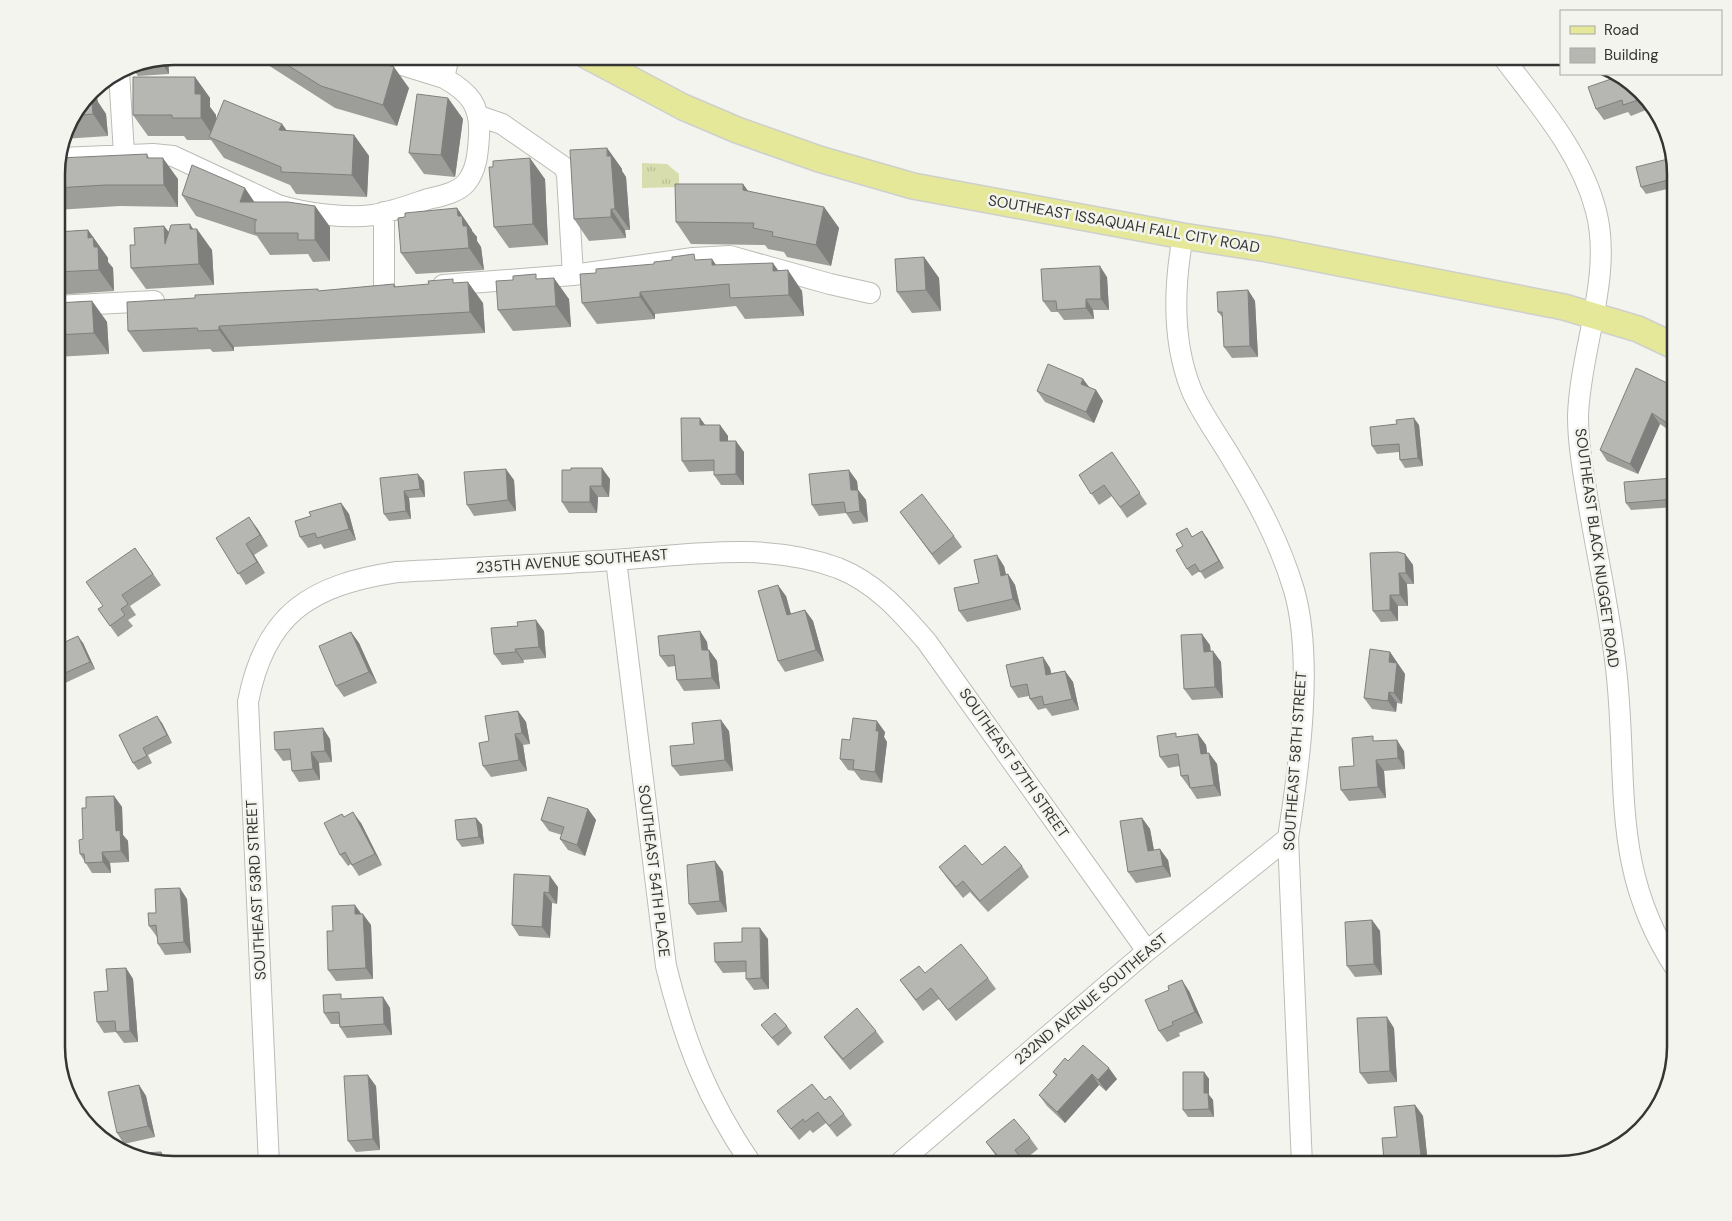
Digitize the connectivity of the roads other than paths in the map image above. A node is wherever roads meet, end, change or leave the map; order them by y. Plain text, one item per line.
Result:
1 (402, 65) edge
2 (447, 65) edge
3 (604, 65) edge
4 (1509, 65) edge
5 (444, 78) junction
6 (120, 80) edge
7 (478, 116) junction
8 (124, 154) junction
9 (67, 157) edge
10 (384, 212) junction
11 (1183, 236) junction
12 (573, 275) junction
13 (424, 286) edge
14 (404, 287) edge
15 (384, 289) junction
16 (364, 290) edge
17 (870, 293) dead end
18 (176, 300) edge
19 (65, 306) edge
20 (1593, 314) junction
21 (1667, 343) edge
22 (616, 560) junction
23 (870, 584) joint
24 (280, 622) joint
25 (1288, 838) junction
26 (1147, 951) junction
27 (1667, 956) edge
28 (270, 1156) edge
29 (746, 1156) edge
30 (908, 1156) edge
31 (1302, 1156) edge

1 - 5 street
2 - 5 street
3 - 11 main road, SOUTHEAST ISSAQUAH FALL CITY ROAD
4 - 20 street, SOUTHEAST BLACK NUGGET ROAD
5 - 7 street
6 - 8 street
7 - 10 street
7 - 12 street
8 - 9 street
8 - 10 street
10 - 15 street
11 - 20 main road, SOUTHEAST ISSAQUAH FALL CITY ROAD
11 - 25 street, SOUTHEAST 58TH STREET
12 - 13 street
12 - 17 street
14 - 15 street
15 - 16 street
18 - 19 street
20 - 21 main road, SOUTHEAST ISSAQUAH FALL CITY ROAD
20 - 27 street, SOUTHEAST BLACK NUGGET ROAD
22 - 23 street, 235TH AVENUE SOUTHEAST
22 - 24 street, 235TH AVENUE SOUTHEAST
22 - 29 street, SOUTHEAST 54TH PLACE
23 - 26 street, SOUTHEAST 57TH STREET
24 - 28 street, SOUTHEAST 53RD STREET
25 - 26 street, 232ND AVENUE SOUTHEAST
25 - 31 street, SOUTHEAST 58TH STREET
26 - 30 street, 232ND AVENUE SOUTHEAST

